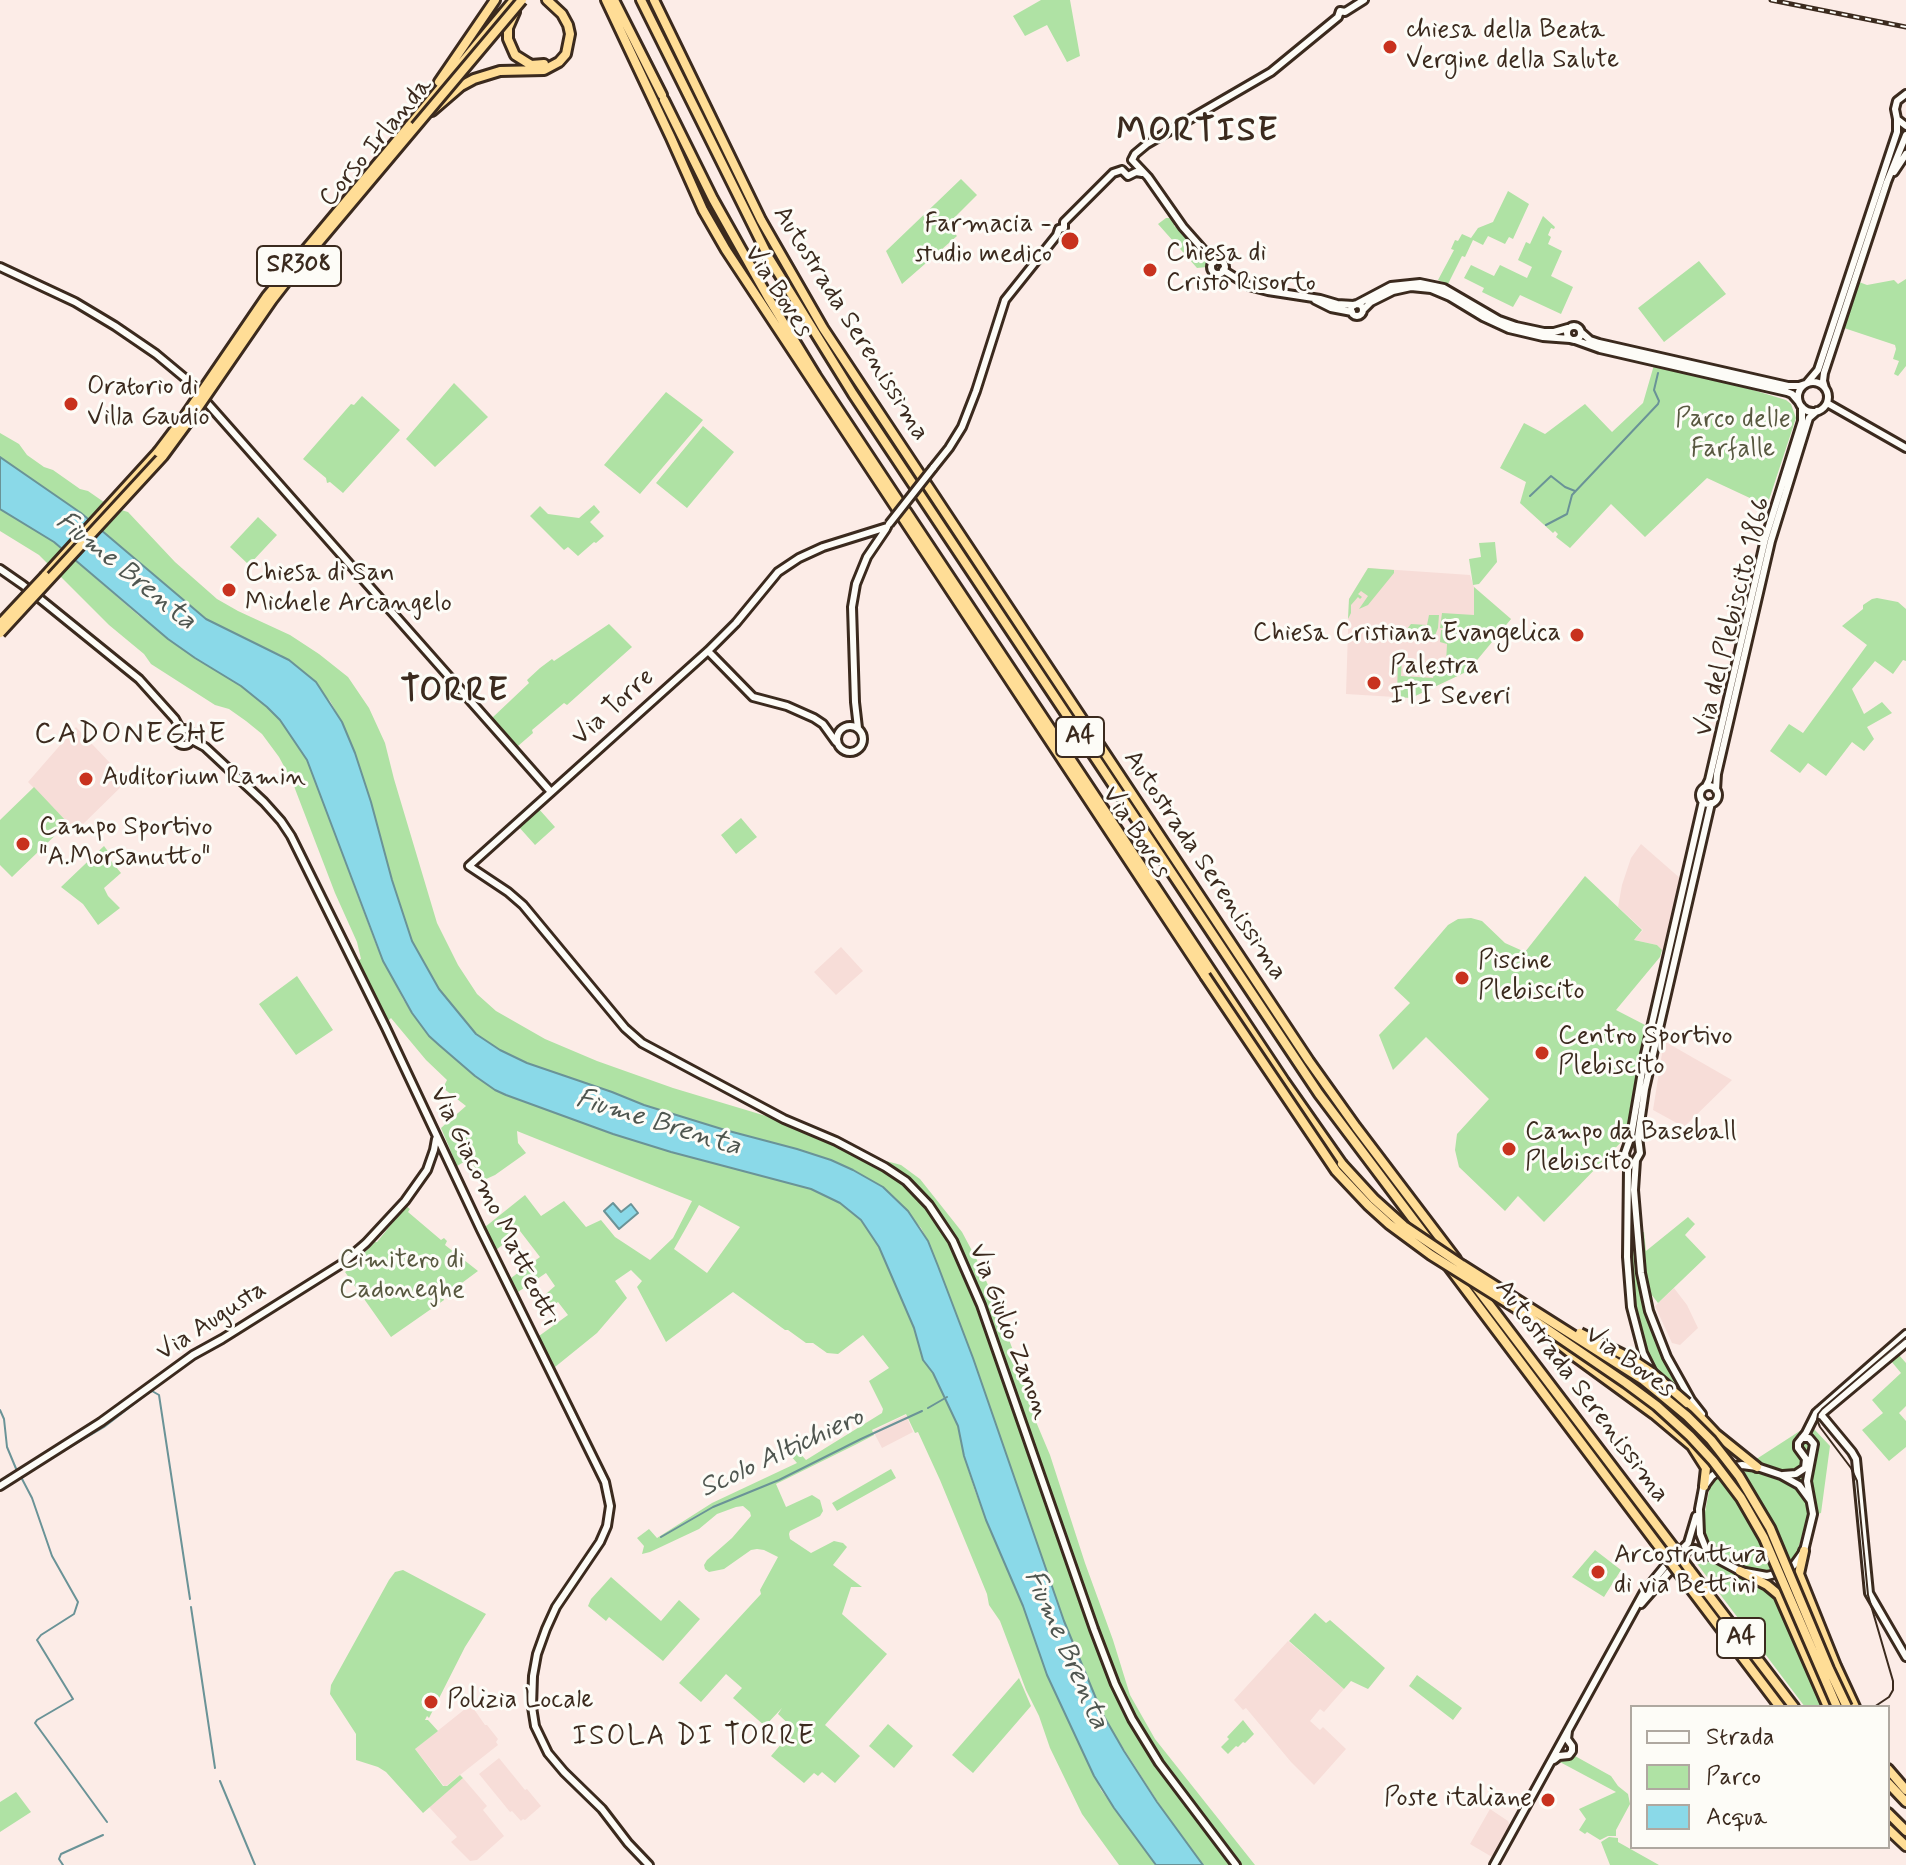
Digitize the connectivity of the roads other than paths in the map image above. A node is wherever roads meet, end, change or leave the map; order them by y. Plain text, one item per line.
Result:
1 (495, 0) edge
2 (545, 0) edge
3 (606, 0) edge
4 (614, 0) edge
5 (641, 0) edge
6 (654, 0) edge
7 (1364, 0) edge
8 (518, 1) edge
9 (557, 60) junction
10 (1906, 94) edge
11 (423, 119) junction
12 (1897, 119) junction
13 (409, 126) junction
14 (1906, 126) edge
15 (1906, 135) edge
16 (1906, 154) edge
17 (1135, 166) junction
18 (1122, 170) junction
19 (1887, 182) junction
20 (0, 267) edge
21 (1357, 308) junction
22 (1568, 328) junction
23 (1581, 332) junction
24 (1572, 340) junction
25 (1806, 384) junction
26 (1825, 388) junction
27 (1827, 403) junction
28 (1800, 404) junction
29 (1817, 411) junction
30 (1906, 448) edge
31 (900, 503) dead end
32 (906, 511) dead end
33 (888, 525) junction
34 (85, 537) junction
35 (857, 537) junction
36 (867, 557) junction
37 (0, 569) edge
38 (0, 624) edge
39 (0, 633) edge
40 (708, 651) junction
41 (858, 728) junction
42 (181, 730) junction
43 (192, 740) junction
44 (836, 742) junction
45 (1706, 786) junction
46 (1716, 790) junction
47 (551, 792) junction
48 (1703, 801) junction
49 (1711, 803) junction
50 (469, 866) joint
51 (436, 1135) junction
52 (1628, 1147) junction
53 (1638, 1149) junction
54 (444, 1154) junction
55 (435, 1159) junction
56 (1627, 1159) junction
57 (1636, 1160) junction
58 (449, 1164) junction
59 (1523, 1308) junction
60 (1906, 1334) edge
61 (1906, 1343) edge
62 (1651, 1372) junction
63 (1818, 1414) junction
64 (1688, 1425) junction
65 (1802, 1438) junction
66 (1812, 1440) junction
67 (1725, 1442) junction
68 (1812, 1450) junction
69 (1803, 1452) junction
70 (1757, 1467) junction
71 (1706, 1468) junction
72 (1719, 1470) junction
73 (1781, 1475) junction
74 (0, 1486) edge
75 (1704, 1486) junction
76 (1810, 1500) junction
77 (1699, 1509) junction
78 (1804, 1551) junction
79 (1714, 1557) junction
80 (1740, 1571) junction
81 (1632, 1615) junction
82 (1906, 1657) edge
83 (1778, 1705) edge
84 (1792, 1705) edge
85 (1827, 1705) edge
86 (1836, 1705) edge
87 (1846, 1705) edge
88 (1854, 1705) edge
89 (1568, 1731) junction
90 (1569, 1743) junction
91 (1560, 1746) junction
92 (1563, 1755) junction
93 (1551, 1762) junction
94 (1902, 1792) edge
95 (1906, 1802) edge
96 (1890, 1815) edge
97 (1890, 1831) edge
98 (1906, 1831) edge
99 (1906, 1846) edge
100 (649, 1865) edge
101 (1236, 1865) edge
102 (1494, 1865) edge

1 - 13 highway
2 - 9 highway
3 - 59 highway, Via Boves, bridge
4 - 31 highway, Via Boves
5 - 83 highway, Autostrada Serenissima / A4, bridge
6 - 84 highway, Autostrada Serenissima / A4, bridge
7 - 17 street
8 - 9 highway, bridge
8 - 11 highway, Corso Irlanda / SR308, bridge
8 - 13 highway, Corso Irlanda / SR308, bridge
9 - 11 highway, bridge
10 - 12 street
11 - 34 highway, Corso Irlanda / SR308, bridge
12 - 14 street
12 - 25 street
13 - 34 highway, Corso Irlanda / SR308, bridge
15 - 19 street
16 - 19 street
17 - 18 street
17 - 18 street
17 - 21 street
18 - 33 street, bridge
19 - 26 street
20 - 47 street
21 - 22 street
21 - 24 street
22 - 23 street
22 - 24 street
23 - 24 street
23 - 25 street
24 - 28 street
25 - 26 street
25 - 28 street
26 - 27 street
27 - 29 street
27 - 30 street
28 - 29 street
28 - 45 street, Via del Plebiscito 1866
29 - 46 street, Via del Plebiscito 1866
32 - 59 highway, Via Boves, bridge
33 - 35 street
33 - 36 street
34 - 38 highway, SR308, bridge
34 - 39 highway, SR308, bridge
35 - 36 street
35 - 40 street, Via Torre
36 - 41 street
37 - 42 street
40 - 44 street
40 - 47 street, Via Torre
41 - 44 street
41 - 44 street
42 - 43 street
42 - 43 street
43 - 51 street, Via Giacomo Matteotti
45 - 46 street
45 - 48 street
46 - 49 street
47 - 50 street, Via Torre
48 - 49 street
48 - 52 street
49 - 53 street
50 - 101 street, Via Giulio Zanon
51 - 54 street, Via Giacomo Matteotti
51 - 55 street
52 - 53 street
52 - 56 street
53 - 57 street
54 - 55 street, Via Augusta
54 - 58 street, Via Giacomo Matteotti
55 - 58 street
55 - 74 street, Via Augusta
56 - 57 street
56 - 62 street
57 - 67 street
58 - 100 street, Via Giacomo Matteotti
59 - 62 highway, bridge
59 - 71 highway, bridge
59 - 86 highway, Via Boves, bridge
59 - 87 highway, Via Boves, bridge
60 - 63 street
61 - 63 street
62 - 64 street
62 - 67 highway, bridge
63 - 65 street
63 - 66 street
63 - 82 street
64 - 71 street
64 - 72 street
65 - 66 street
65 - 69 street
66 - 68 street
67 - 70 highway
68 - 69 street
68 - 76 street
69 - 73 street
70 - 72 street
70 - 73 street
71 - 75 highway
72 - 75 street
73 - 76 street
75 - 77 street
76 - 78 street
77 - 79 street
77 - 81 street
78 - 80 street
78 - 88 highway
79 - 80 street
79 - 81 street
80 - 85 highway
81 - 89 street
89 - 90 street
89 - 91 street
90 - 91 street
90 - 92 street
91 - 92 street
91 - 93 street
92 - 93 street
93 - 102 street
94 - 95 highway
96 - 98 highway
97 - 99 highway

